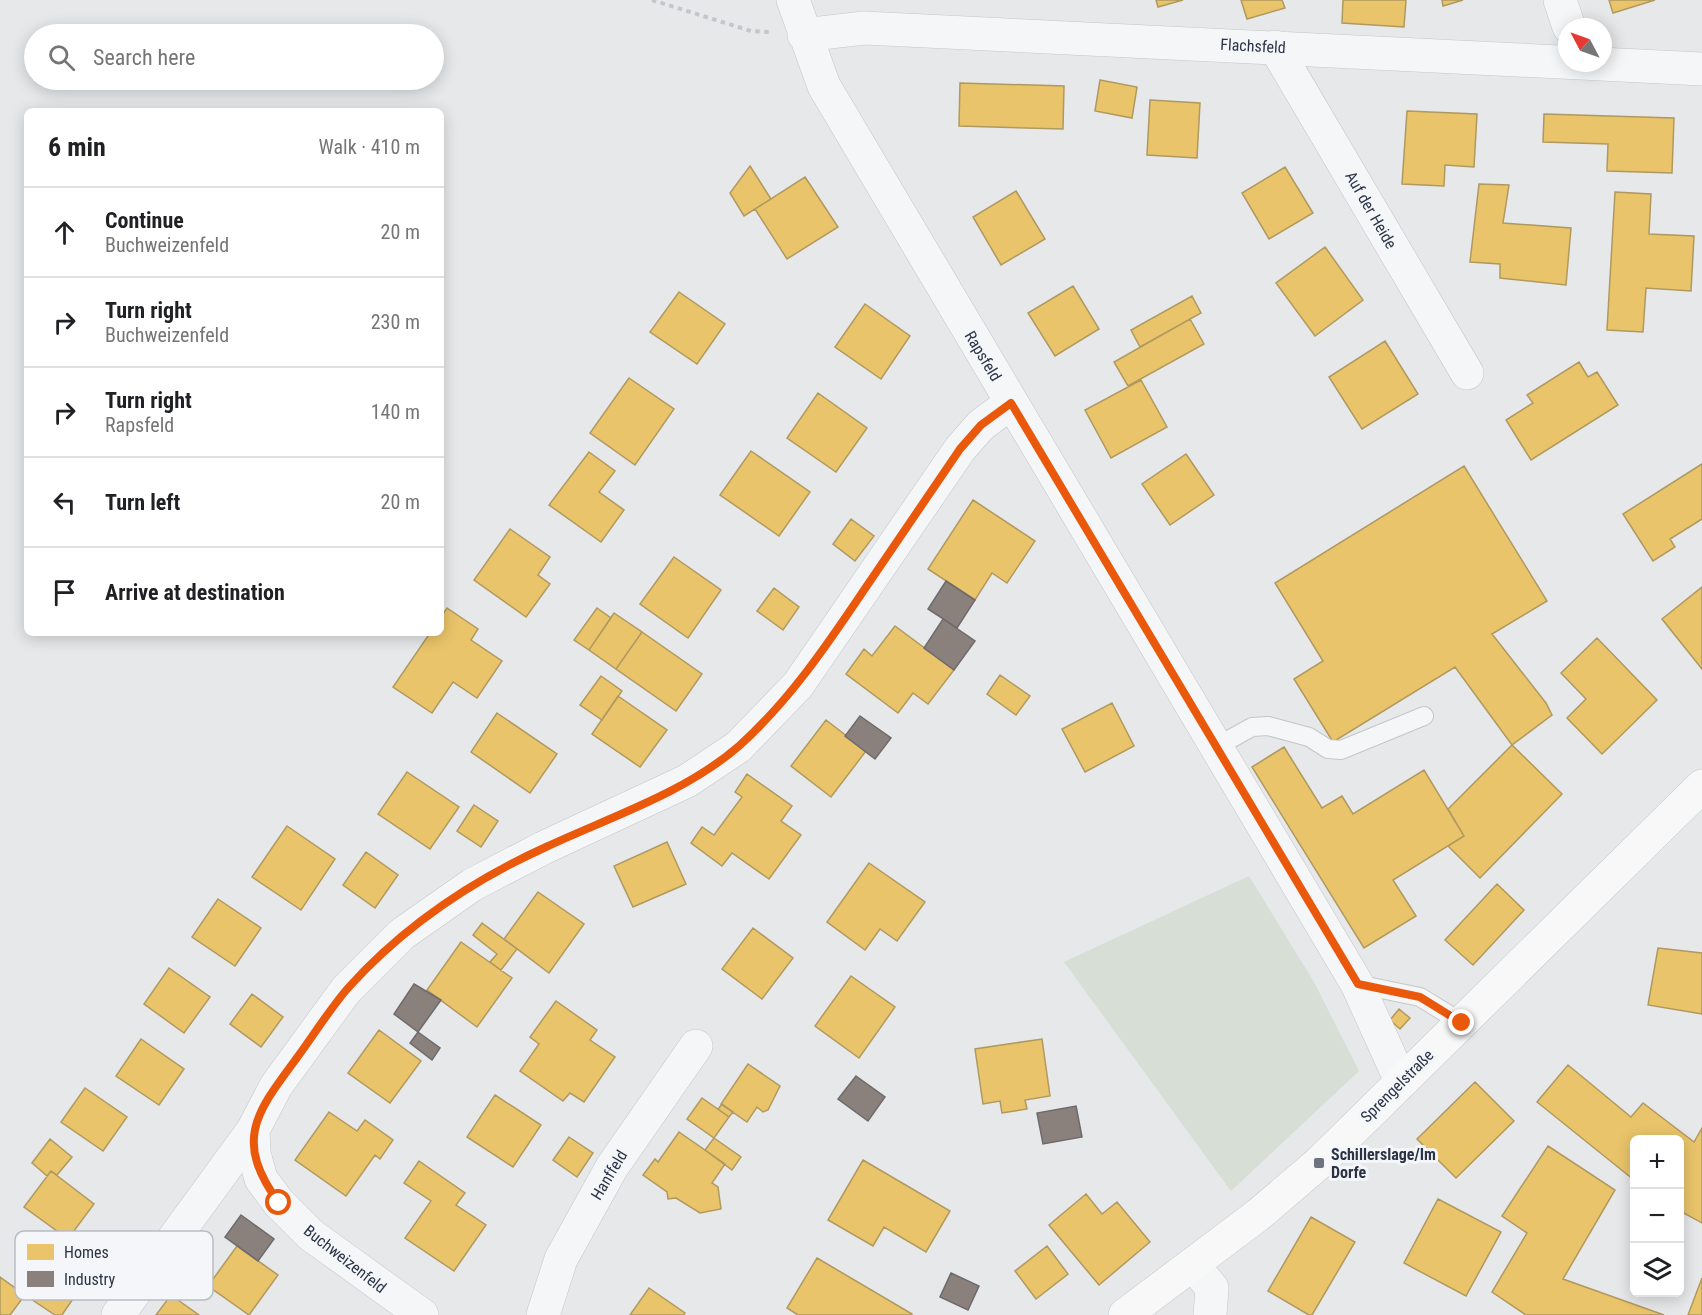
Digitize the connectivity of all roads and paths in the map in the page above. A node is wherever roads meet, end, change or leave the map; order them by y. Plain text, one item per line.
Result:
1 (652, 0) edge
2 (793, 0) edge
3 (1560, 0) edge
4 (1566, 18) edge
5 (804, 35) junction
6 (1275, 47) junction
7 (1558, 63) edge
8 (1612, 65) edge
9 (1702, 69) edge
10 (1467, 374) dead end
11 (1011, 403) junction
12 (1424, 716) dead end
13 (1216, 747) junction
14 (1702, 786) edge
15 (1358, 984) junction
16 (1462, 1023) junction
17 (696, 1046) dead end
18 (1401, 1081) junction
19 (253, 1130) junction
20 (179, 1231) edge
21 (1194, 1266) junction
22 (129, 1300) edge
23 (118, 1315) edge
24 (422, 1315) edge
25 (543, 1315) edge
26 (1125, 1315) edge
27 (1210, 1315) edge

1 - 5 path
2 - 5 street, Rapsfeld
3 - 4 street
5 - 6 street, Flachsfeld
5 - 11 street, Rapsfeld
6 - 7 street, Flachsfeld
6 - 10 street, Auf der Heide
8 - 9 street, Flachsfeld
11 - 13 street, Rapsfeld
11 - 19 street
12 - 13 lane
13 - 15 street, Rapsfeld
14 - 16 main road, Sprengelstraße
15 - 16 lane
15 - 18 street, Rapsfeld
16 - 18 main road, Sprengelstraße
17 - 25 street, Hanffeld
18 - 21 main road, Sprengelstraße
19 - 20 street
19 - 24 street, Buchweizenfeld
21 - 26 main road, Sprengelstraße
21 - 27 street
22 - 23 street

